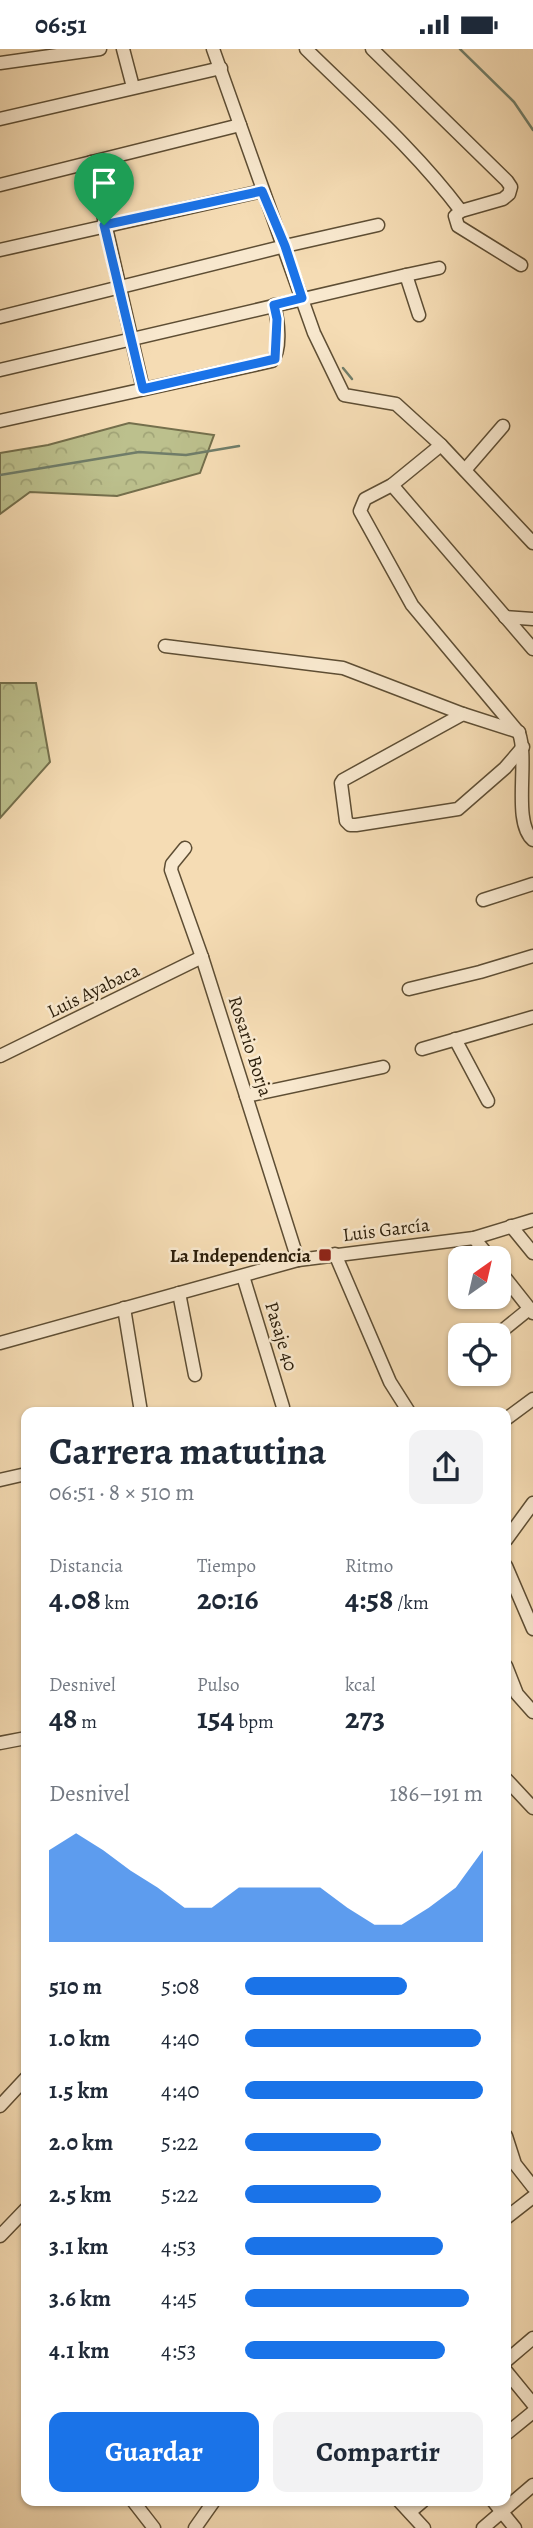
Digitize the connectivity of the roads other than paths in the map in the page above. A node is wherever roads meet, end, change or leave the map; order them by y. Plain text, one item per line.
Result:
1 (100, 49) edge
2 (123, 49) edge
3 (214, 49) edge
4 (306, 49) edge
5 (372, 49) edge
6 (0, 63) edge
7 (221, 68) junction
8 (133, 87) junction
9 (0, 119) edge
10 (240, 125) junction
11 (91, 162) junction
12 (0, 185) edge
13 (262, 191) junction
14 (461, 211) junction
15 (104, 225) junction
16 (378, 225) dead end
17 (285, 246) junction
18 (0, 250) edge
19 (521, 265) dead end
20 (439, 268) dead end
21 (406, 275) junction
22 (120, 288) junction
23 (302, 298) junction
24 (274, 305) junction
25 (419, 315) dead end
26 (0, 317) edge
27 (133, 340) junction
28 (0, 370) edge
29 (143, 389) junction
30 (0, 421) edge
31 (503, 426) dead end
32 (441, 445) junction
33 (465, 470) junction
34 (392, 485) junction
35 (533, 543) edge
36 (505, 617) junction
37 (533, 619) edge
38 (165, 646) dead end
39 (533, 649) edge
40 (463, 714) junction
41 (519, 733) junction
42 (523, 747) junction
43 (533, 840) edge
44 (185, 848) dead end
45 (533, 884) edge
46 (482, 900) dead end
47 (533, 956) edge
48 (202, 957) junction
49 (409, 989) dead end
50 (533, 1017) edge
51 (455, 1039) junction
52 (422, 1049) dead end
53 (0, 1056) edge
54 (383, 1067) dead end
55 (246, 1096) junction
56 (488, 1101) dead end
57 (533, 1220) edge
58 (511, 1226) junction
59 (474, 1238) junction
60 (480, 1246) edge
61 (533, 1253) edge
62 (335, 1254) junction
63 (298, 1261) junction
64 (243, 1276) junction
65 (511, 1285) edge
66 (179, 1293) junction
67 (124, 1308) junction
68 (531, 1311) edge
69 (511, 1326) edge
70 (0, 1343) edge
71 (195, 1375) dead end
72 (533, 1399) edge
73 (140, 1407) edge
74 (284, 1407) dead end
75 (406, 1407) edge
76 (511, 1415) edge
77 (21, 1475) edge
78 (0, 1481) edge
79 (533, 1503) edge
80 (511, 1532) edge
81 (511, 1578) edge
82 (533, 1629) edge
83 (511, 1679) edge
84 (533, 1712) edge
85 (21, 1739) edge
86 (0, 1743) edge
87 (511, 1784) edge
88 (533, 1808) edge
89 (21, 2083) edge
90 (0, 2106) edge
91 (511, 2152) edge
92 (533, 2187) edge
93 (533, 2197) edge
94 (21, 2214) edge
95 (511, 2214) edge
96 (0, 2236) edge
97 (533, 2338) edge
98 (511, 2357) edge
99 (511, 2377) edge
100 (533, 2403) edge
101 (533, 2412) edge
102 (511, 2430) edge
103 (533, 2485) edge
104 (511, 2504) edge
105 (136, 2506) edge
106 (210, 2506) edge
107 (404, 2506) edge
108 (418, 2506) edge
109 (497, 2506) edge
110 (509, 2506) edge
111 (410, 2512) junction
112 (502, 2512) junction
113 (151, 2527) edge
114 (195, 2528) edge
115 (424, 2528) edge
116 (483, 2528) edge
117 (516, 2528) edge

1 - 6 street
2 - 8 street
3 - 7 street
4 - 14 street
5 - 14 street
7 - 8 street
7 - 10 street
8 - 9 street
10 - 11 street
10 - 13 street
11 - 12 street
11 - 15 street
13 - 15 street
13 - 17 street
14 - 19 street
15 - 18 street
15 - 22 street
16 - 17 street
17 - 22 street
17 - 23 street
20 - 21 street
21 - 23 street
21 - 25 street
22 - 26 street
22 - 27 street
23 - 24 street
23 - 32 street
24 - 27 street
24 - 29 street
27 - 28 street
27 - 29 street
29 - 30 street
31 - 33 street
32 - 33 street
32 - 34 street
33 - 35 street
34 - 36 street
34 - 41 street
36 - 37 street
36 - 39 street
38 - 40 street
40 - 41 street
40 - 42 street
41 - 42 street
42 - 43 street
44 - 48 street, Rosario Borja
45 - 46 street
47 - 49 street
48 - 53 street, Luis Ayabaca
48 - 55 street, Rosario Borja
50 - 51 street
51 - 52 street
51 - 56 street
54 - 55 street
55 - 63 street, Rosario Borja
57 - 58 street, Luis García
58 - 59 street, Luis García
58 - 61 street
59 - 60 street
59 - 62 street, Luis García
62 - 63 street, Luis García
62 - 75 street
63 - 64 street, Luis García
64 - 66 street, Luis García
64 - 74 street, Pasaje 40
65 - 68 street
66 - 67 street, Luis García
66 - 71 street
67 - 70 street, Luis García
67 - 73 street
68 - 69 street
72 - 76 street
77 - 78 street
79 - 80 street
81 - 82 street
83 - 84 street
85 - 86 street
87 - 88 street
89 - 90 street
91 - 92 street
93 - 95 street
94 - 96 street
97 - 98 street
99 - 100 street
101 - 102 street
103 - 104 street
105 - 113 street
106 - 114 street
107 - 111 street
108 - 111 street
109 - 112 street
110 - 112 street
111 - 115 street
112 - 116 street
112 - 117 street

